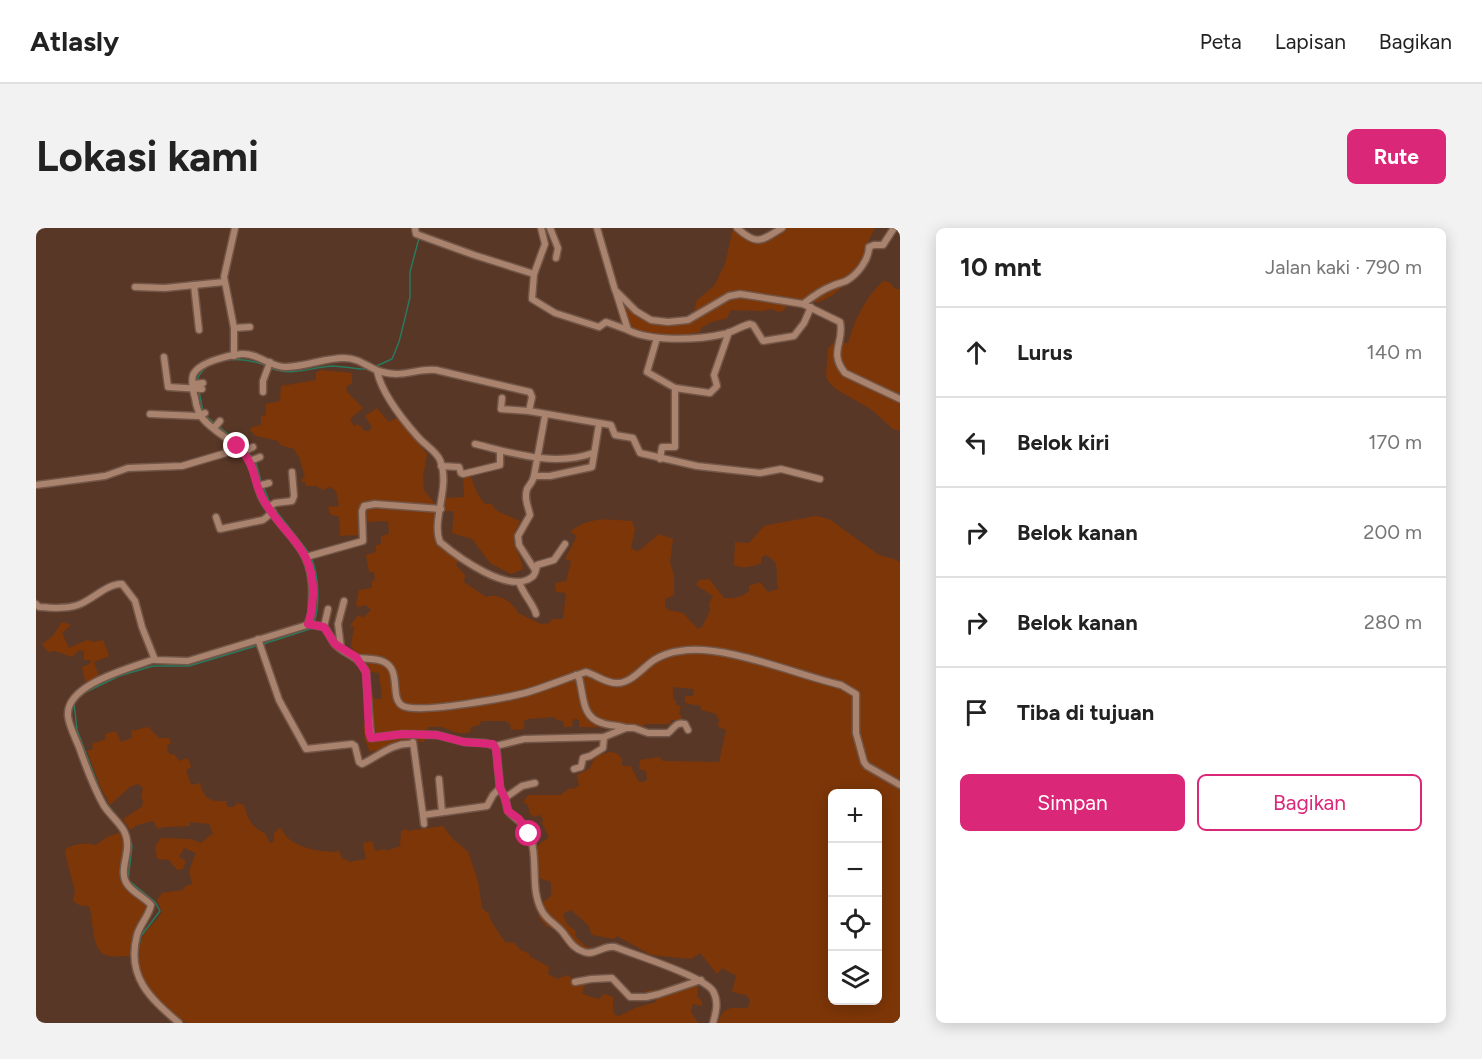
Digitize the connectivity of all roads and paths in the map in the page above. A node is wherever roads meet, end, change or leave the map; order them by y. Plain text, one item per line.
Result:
1 (235, 228) edge
2 (541, 228) edge
3 (549, 228) edge
4 (597, 228) edge
5 (737, 228) edge
6 (782, 228) edge
7 (894, 228) edge
8 (415, 231) edge
9 (556, 258) dead end
10 (534, 274) junction
11 (224, 282) junction
12 (194, 285) junction
13 (135, 287) dead end
14 (615, 290) junction
15 (803, 304) junction
16 (811, 308) junction
17 (250, 327) dead end
18 (234, 328) junction
19 (199, 330) dead end
20 (628, 330) junction
21 (729, 332) junction
22 (657, 338) junction
23 (234, 356) junction
24 (164, 357) dead end
25 (269, 366) junction
26 (374, 368) junction
27 (198, 386) junction
28 (675, 388) junction
29 (263, 392) dead end
30 (502, 398) dead end
31 (900, 399) edge
32 (529, 411) junction
33 (150, 414) dead end
34 (203, 414) junction
35 (545, 416) junction
36 (599, 424) junction
37 (233, 438) junction
38 (475, 444) dead end
39 (500, 451) junction
40 (593, 453) junction
41 (537, 458) junction
42 (660, 459) junction
43 (441, 466) junction
44 (292, 472) dead end
45 (534, 476) junction
46 (820, 479) dead end
47 (36, 485) edge
48 (272, 507) junction
49 (441, 509) junction
50 (216, 517) dead end
51 (565, 544) dead end
52 (310, 556) junction
53 (536, 571) junction
54 (519, 582) junction
55 (344, 601) dead end
56 (36, 604) edge
57 (328, 609) dead end
58 (536, 614) dead end
59 (315, 625) junction
60 (259, 642) junction
61 (341, 648) junction
62 (356, 657) junction
63 (155, 659) junction
64 (576, 675) junction
65 (626, 728) junction
66 (688, 730) dead end
67 (414, 736) junction
68 (604, 737) junction
69 (413, 744) junction
70 (496, 746) junction
71 (573, 769) dead end
72 (439, 779) dead end
73 (535, 783) dead end
74 (900, 785) edge
75 (500, 788) junction
76 (505, 798) junction
77 (442, 812) junction
78 (423, 815) junction
79 (424, 824) dead end
80 (701, 980) junction
81 (574, 982) dead end
82 (178, 1023) edge
83 (713, 1023) edge

1 - 11 street
2 - 10 street
3 - 9 street
4 - 14 street
5 - 6 street
7 - 15 street
8 - 10 street
10 - 20 street
11 - 12 street
11 - 18 street
12 - 13 street
12 - 19 street
14 - 15 street
14 - 20 street
15 - 16 street
16 - 21 street
16 - 31 street
17 - 18 street
18 - 23 street
20 - 22 street
21 - 22 street
21 - 28 street
22 - 28 street
23 - 25 street
23 - 27 street
24 - 27 street
25 - 26 street
25 - 29 street
26 - 32 street
26 - 43 street
27 - 34 street
28 - 42 street
30 - 32 street
32 - 35 street
33 - 34 street
34 - 37 street
35 - 36 street
35 - 41 street
36 - 40 street
36 - 42 street
37 - 47 street
37 - 48 street
38 - 39 street
39 - 41 street
39 - 43 street
40 - 41 street
40 - 45 street
41 - 45 street
42 - 46 street
43 - 49 street
44 - 48 street
45 - 53 street
48 - 50 street
48 - 52 street
49 - 52 street
49 - 54 street
51 - 53 street
52 - 59 street
53 - 54 street
54 - 58 street
55 - 61 street
56 - 63 street
57 - 59 street
59 - 60 street
59 - 61 street
60 - 63 street
60 - 69 street
61 - 62 street
62 - 64 street
62 - 67 street
63 - 82 street
64 - 65 street
64 - 74 street
65 - 66 street
65 - 68 street
67 - 69 street
67 - 70 street
68 - 70 street
68 - 71 street
69 - 78 street
70 - 75 street
72 - 77 street
73 - 76 street
75 - 76 street
75 - 77 street
76 - 80 street
77 - 78 street
78 - 79 street
80 - 81 street
80 - 83 street

